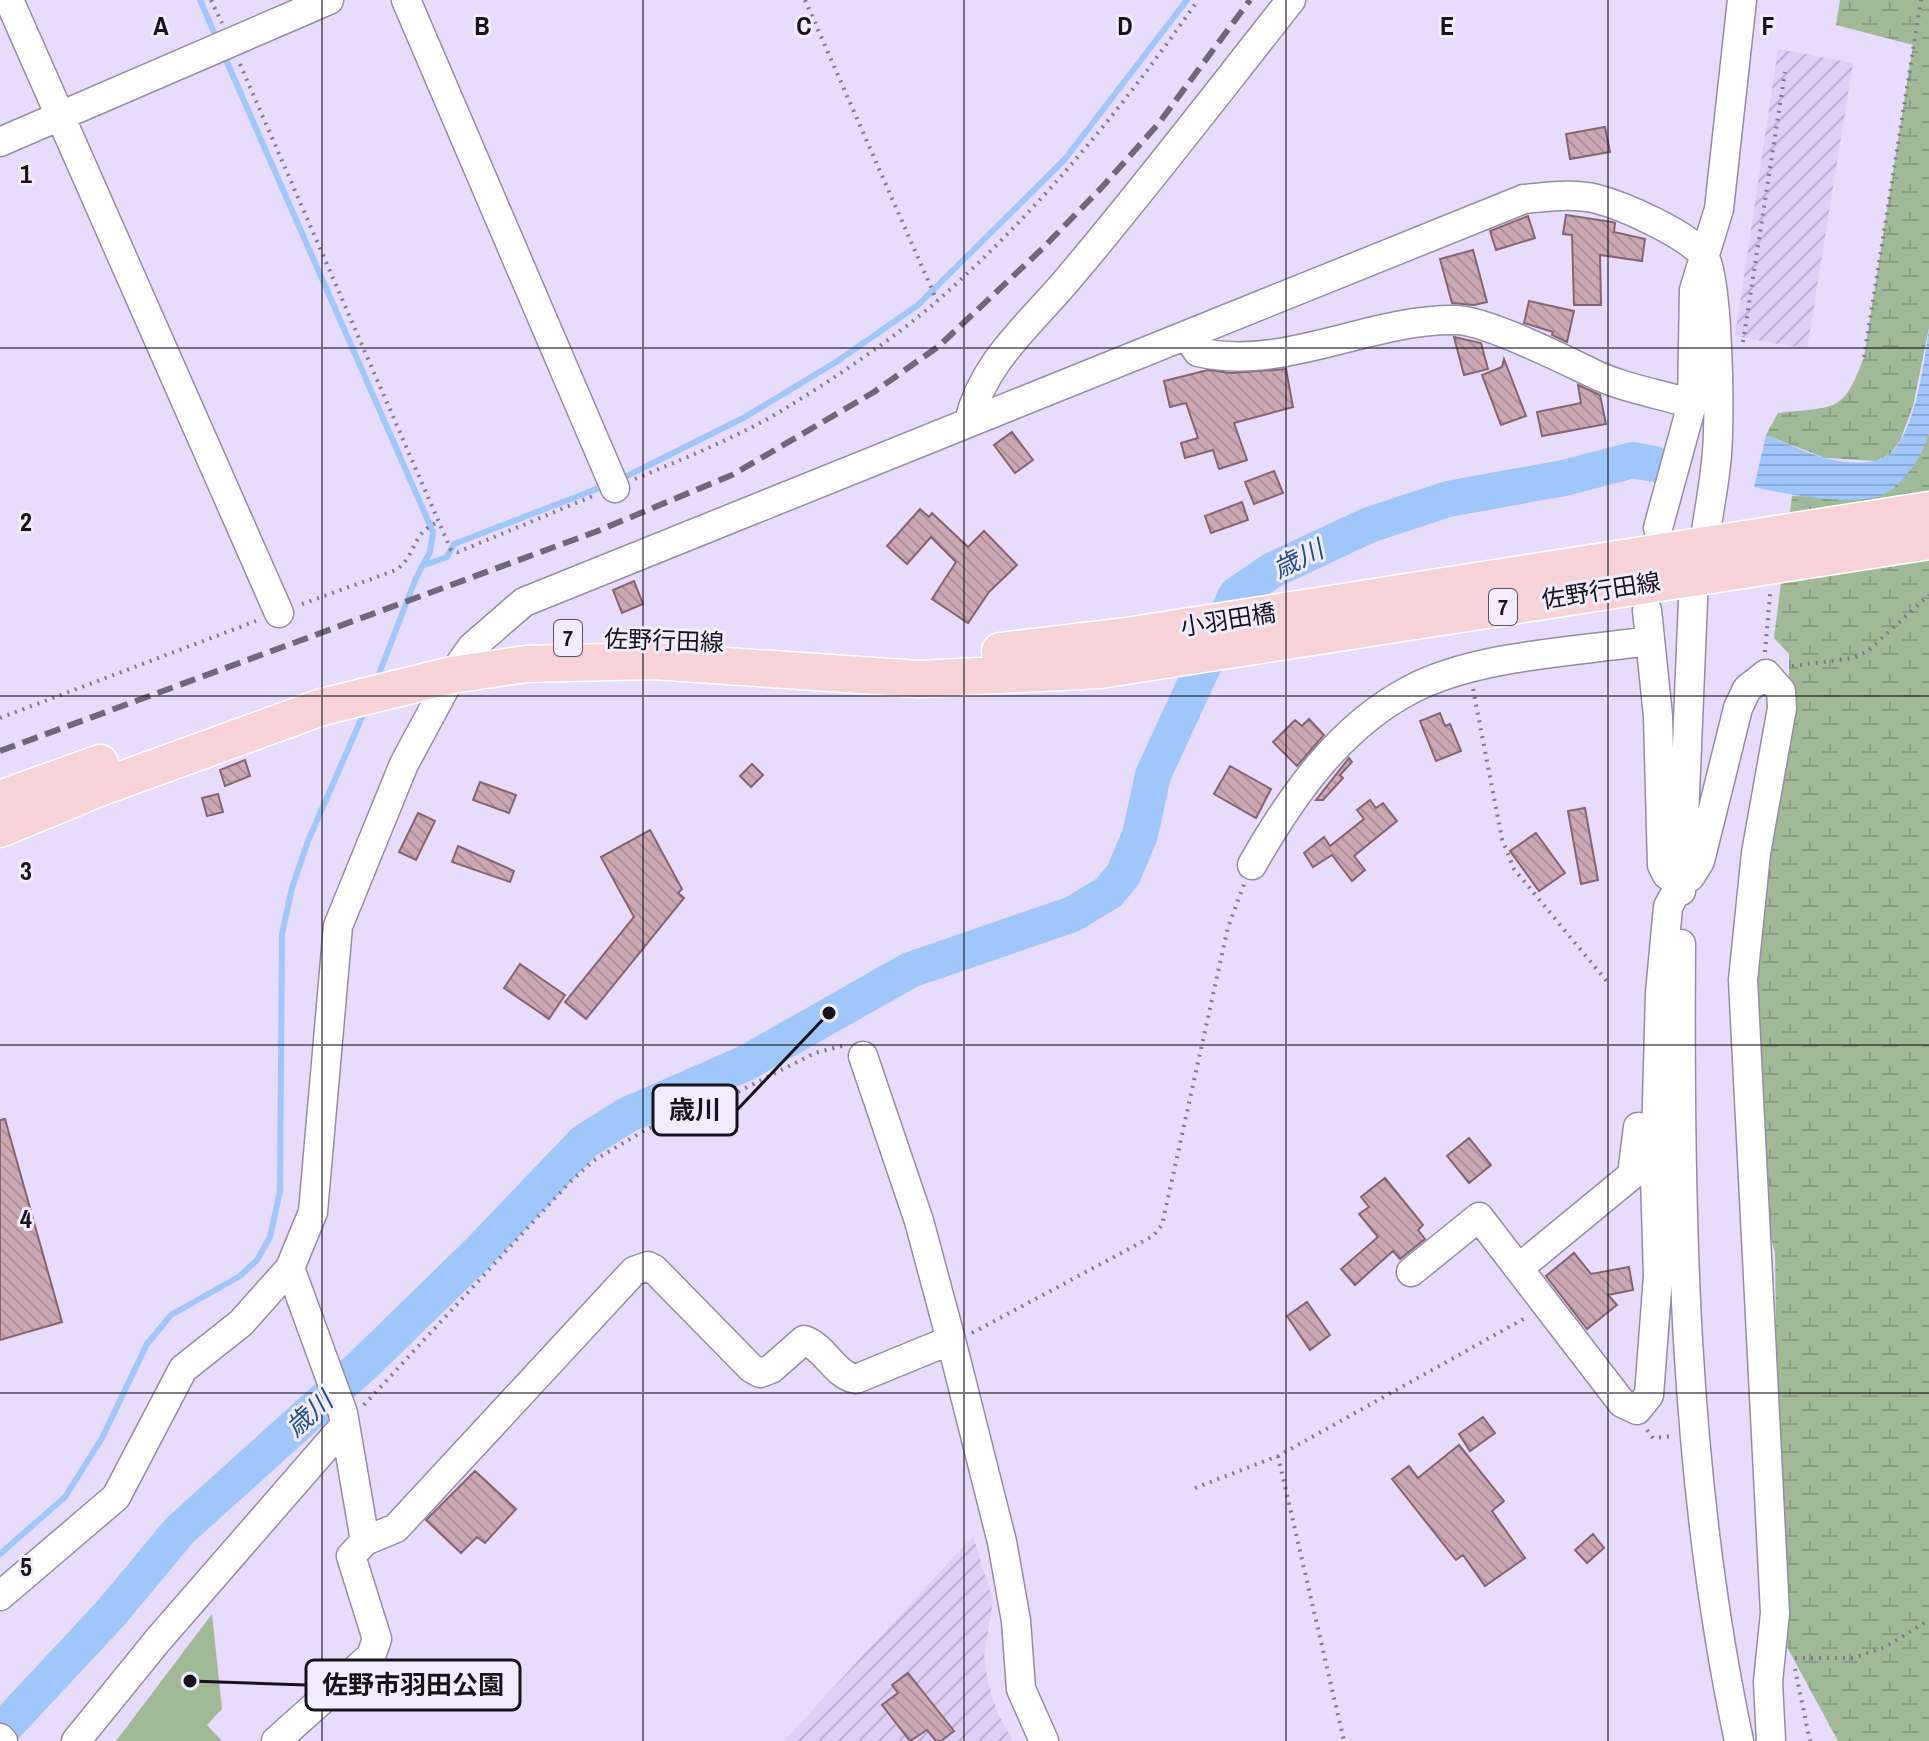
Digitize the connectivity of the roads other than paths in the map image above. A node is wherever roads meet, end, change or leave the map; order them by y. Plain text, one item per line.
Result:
1 (9, 0) edge
2 (329, 0) edge
3 (406, 0) edge
4 (1291, 0) edge
5 (1742, 0) edge
6 (59, 117) junction
7 (0, 142) edge
8 (1706, 258) junction
9 (1186, 335) junction
10 (1692, 404) junction
11 (969, 421) junction
12 (615, 488) road end
13 (1929, 510) edge
14 (1658, 528) dead end
15 (1929, 541) edge
16 (1717, 558) junction
17 (1297, 610) joint
18 (1647, 610) dead end
19 (279, 613) road end
20 (1648, 641) junction
21 (1274, 644) joint
22 (1153, 648) junction
23 (462, 661) junction
24 (0, 799) edge
25 (0, 829) edge
26 (1252, 865) road end
27 (1681, 882) junction
28 (1660, 993) junction
29 (863, 1056) road end
30 (290, 1268) junction
31 (1519, 1268) junction
32 (1411, 1272) dead end
33 (951, 1340) junction
34 (344, 1420) junction
35 (365, 1541) junction
36 (0, 1596) edge
37 (76, 1741) edge
38 (276, 1741) edge
39 (1044, 1741) edge
40 (1739, 1741) edge
41 (1771, 1741) edge

1 - 6 street
2 - 6 street
3 - 12 street
4 - 11 street
5 - 8 street
6 - 7 street
6 - 19 street
8 - 9 street
8 - 10 street
8 - 16 street
9 - 10 street
9 - 11 street
10 - 14 street
11 - 23 street
13 - 16 main road, 佐野行田線 / 7
15 - 16 main road, 佐野行田線 / 7
16 - 17 main road, 佐野行田線 / 7
16 - 21 main road, 佐野行田線 / 7
16 - 27 street
17 - 22 main road, 小羽田橋 / 7
18 - 20 street
20 - 26 street
20 - 27 street
21 - 22 main road, 小羽田橋 / 7
22 - 23 main road, 佐野行田線 / 7
23 - 24 main road, 佐野行田線 / 7
23 - 25 main road, 佐野行田線 / 7
23 - 30 street
27 - 28 street
27 - 40 street
27 - 41 street
28 - 31 street
28 - 31 street
29 - 33 street
30 - 34 street
30 - 36 street
31 - 32 street
33 - 35 street
33 - 39 street
34 - 35 street
34 - 37 street
35 - 38 street

